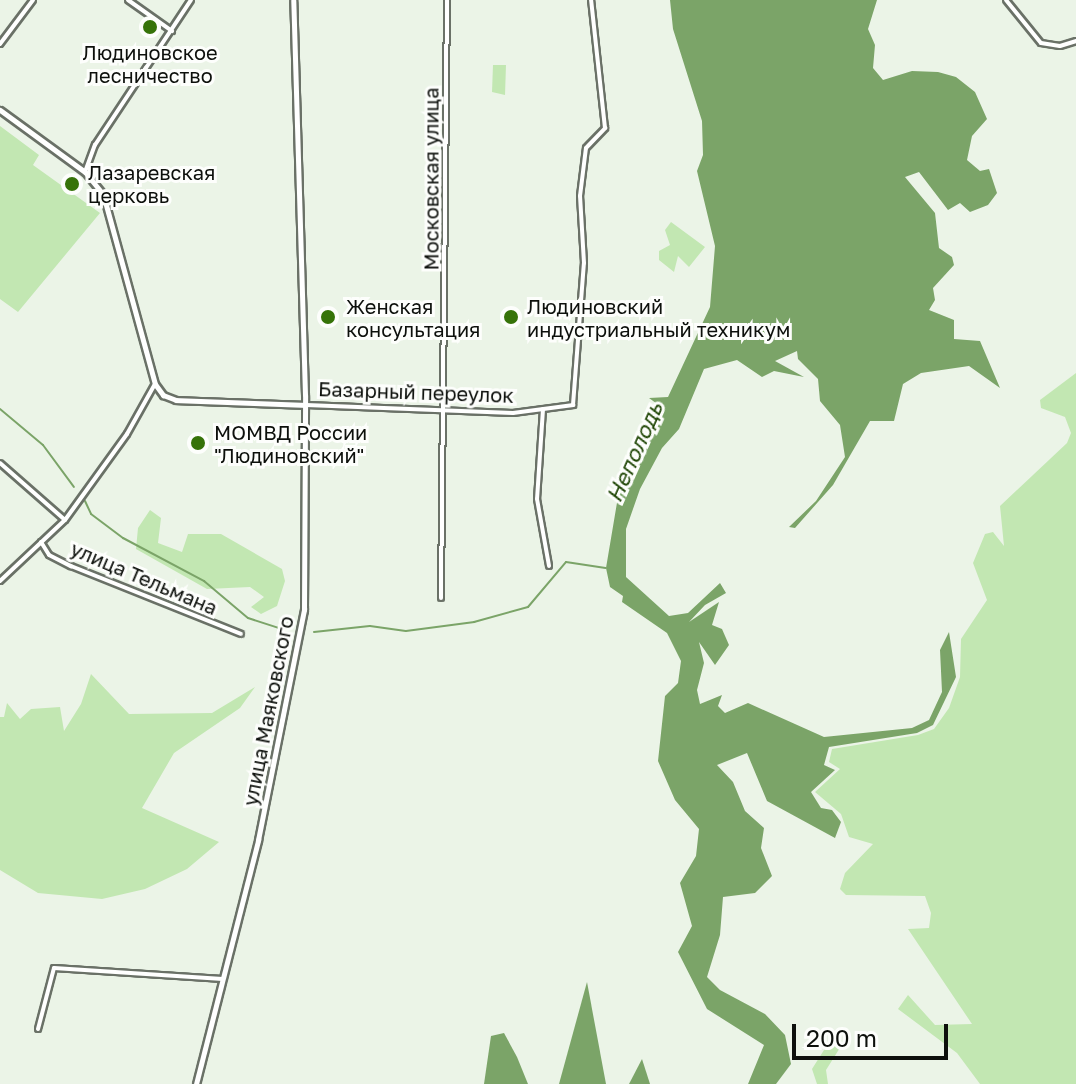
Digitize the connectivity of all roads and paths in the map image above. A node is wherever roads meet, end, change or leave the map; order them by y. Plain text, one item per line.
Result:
1 (33, 0) edge
2 (128, 0) edge
3 (191, 0) edge
4 (293, 0) edge
5 (447, 0) edge
6 (591, 0) edge
7 (1006, 0) edge
8 (172, 31) junction
9 (1076, 41) edge
10 (0, 44) edge
11 (0, 110) edge
12 (85, 172) junction
13 (155, 384) junction
14 (305, 405) junction
15 (445, 409) junction
16 (543, 409) junction
17 (0, 463) edge
18 (65, 520) junction
19 (41, 542) junction
20 (549, 566) dead end
21 (0, 581) edge
22 (441, 598) dead end
23 (241, 634) dead end
24 (223, 979) junction
25 (38, 1029) dead end
26 (196, 1084) edge

1 - 10 street
2 - 8 street
3 - 8 street
4 - 14 street, улица Маяковского
5 - 15 street, Московская улица
6 - 16 street, Базарный переулок
7 - 9 street
8 - 12 street
11 - 12 street
12 - 13 street
13 - 14 street
13 - 18 street
14 - 15 street, Базарный переулок
14 - 24 street, улица Маяковского
15 - 16 street, Базарный переулок
15 - 22 street, Московская улица
16 - 20 street
17 - 18 street
18 - 19 street
19 - 21 street
19 - 23 street, улица Тельмана
24 - 25 street
24 - 26 street, улица Маяковского

